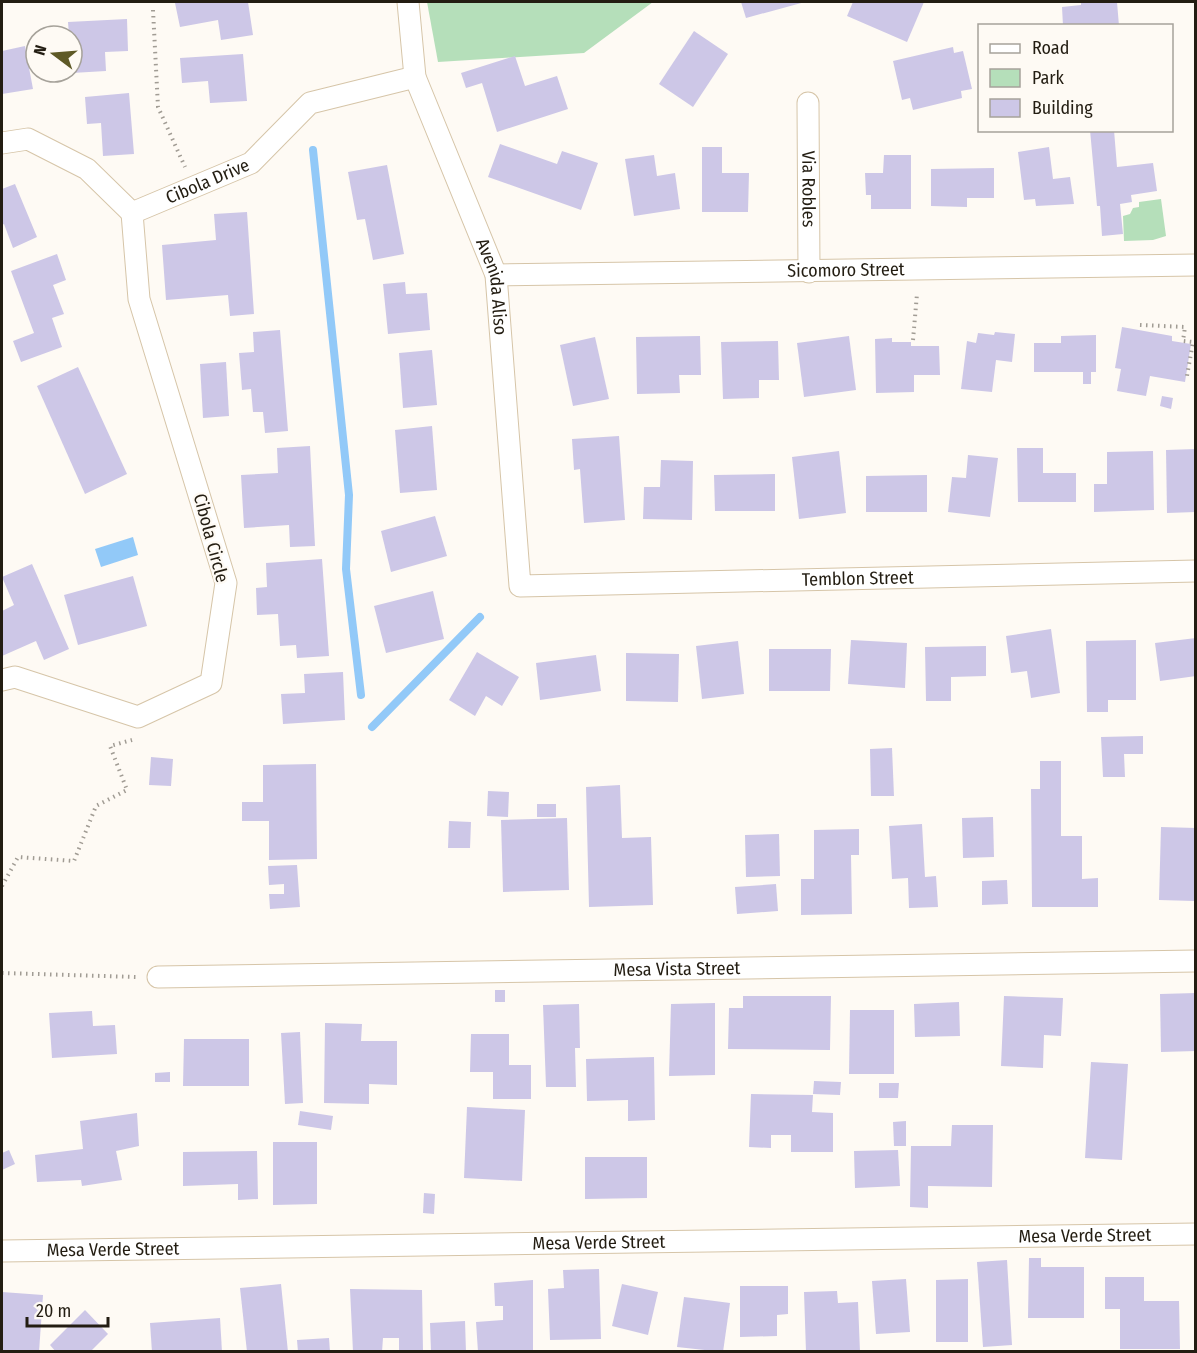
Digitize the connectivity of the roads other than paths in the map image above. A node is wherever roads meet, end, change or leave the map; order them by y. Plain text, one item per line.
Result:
1 (408, 2) edge
2 (415, 77) junction
3 (808, 103) dead end
4 (2, 143) edge
5 (132, 213) junction
6 (1196, 265) edge
7 (809, 272) junction
8 (496, 275) junction
9 (1196, 571) edge
10 (520, 586) joint
11 (2, 680) edge
12 (1196, 961) edge
13 (158, 977) road end
14 (1196, 1234) edge
15 (2, 1251) edge

1 - 2 street, Avenida Aliso
2 - 5 street, Cibola Drive
2 - 8 street, Avenida Aliso
3 - 7 street, Via Robles
4 - 5 street
5 - 11 street, Cibola Circle
6 - 7 street, Sicomoro Street
7 - 8 street, Sicomoro Street
8 - 10 street, Avenida Aliso
9 - 10 street, Temblon Street
12 - 13 street, Mesa Vista Street
14 - 15 street, Mesa Verde Street

